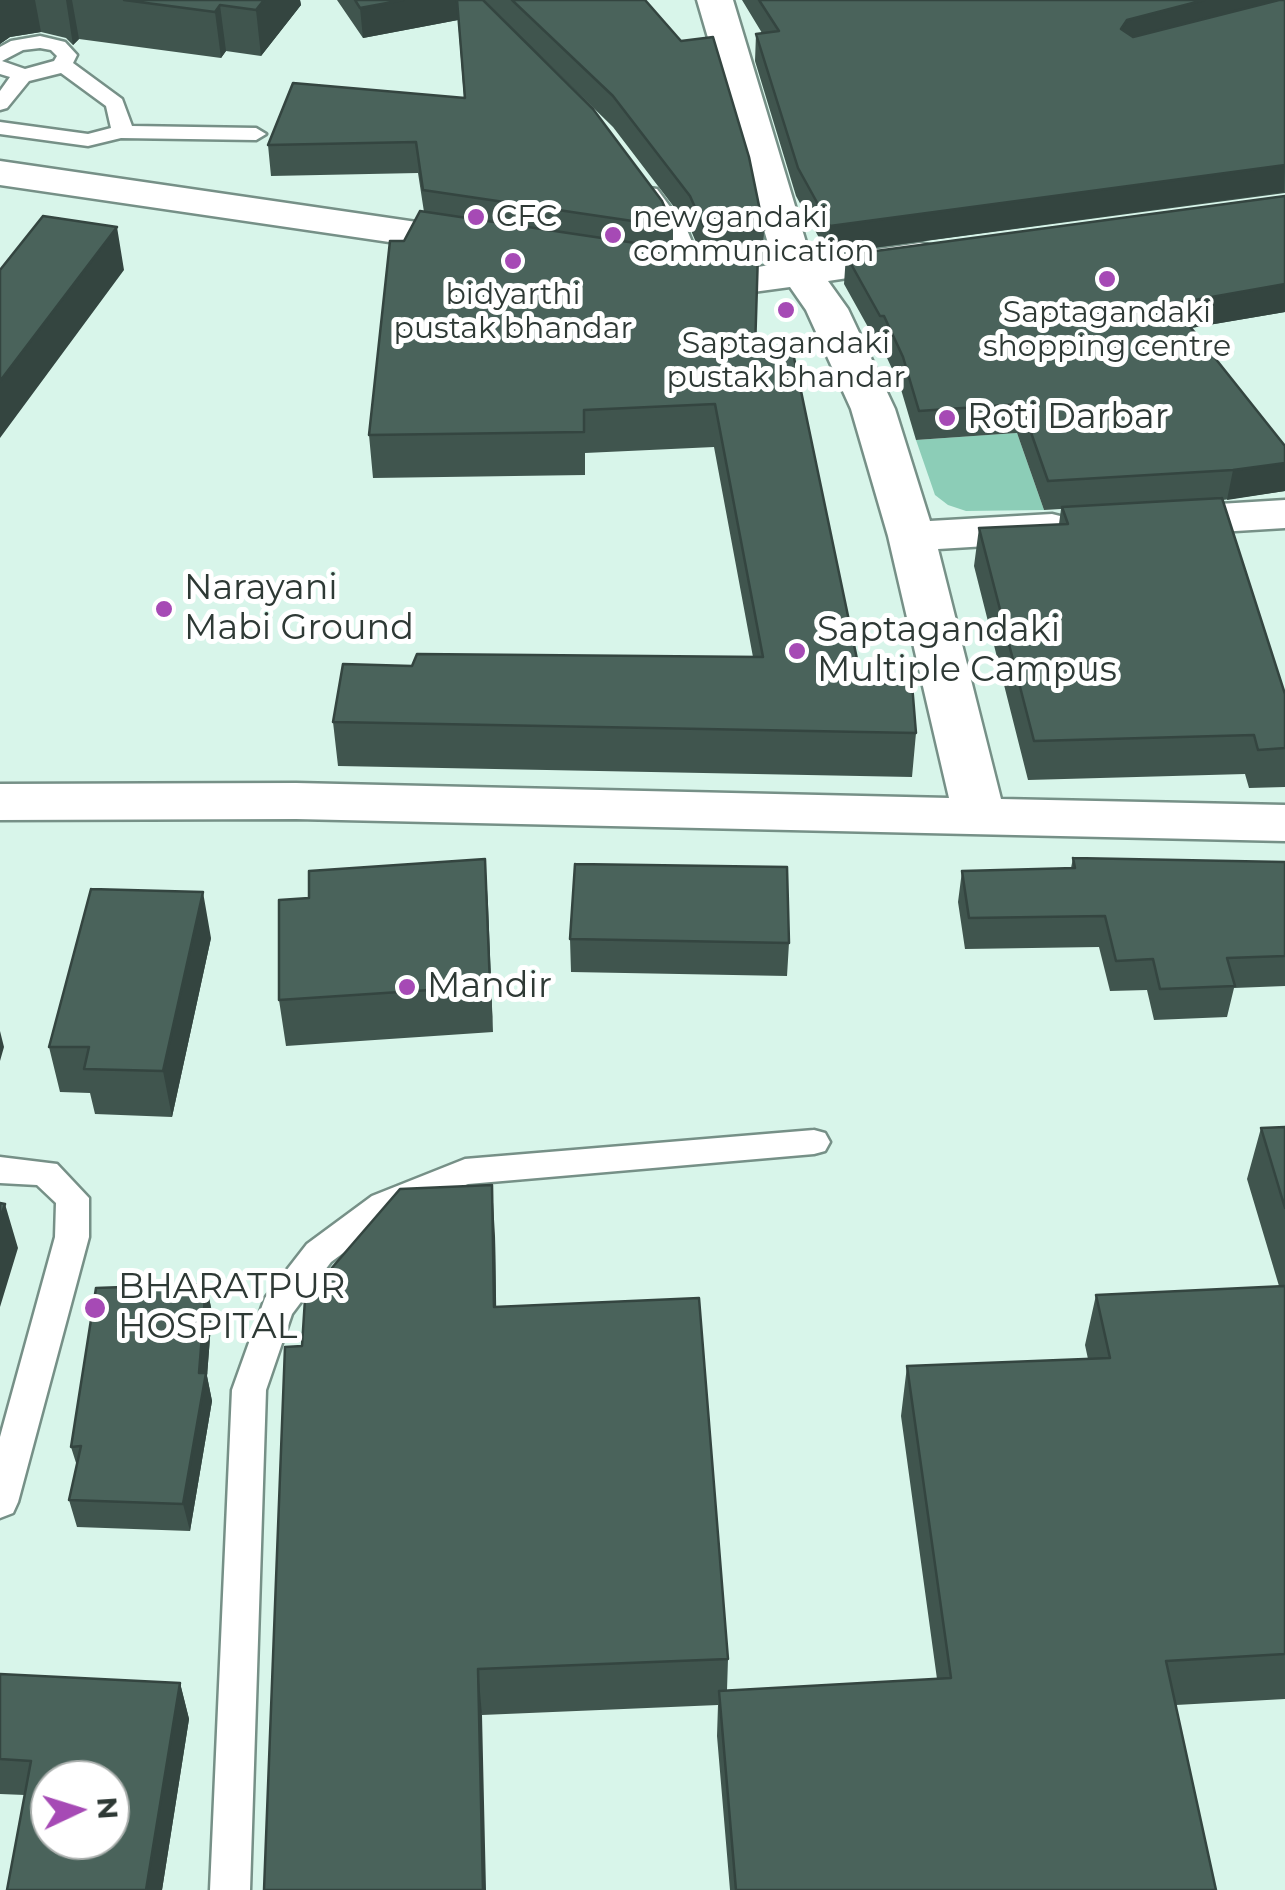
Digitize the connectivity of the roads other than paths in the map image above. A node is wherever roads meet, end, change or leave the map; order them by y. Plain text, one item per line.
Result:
1 (715, 0) edge
2 (0, 55) edge
3 (62, 65) junction
4 (0, 67) edge
5 (23, 75) junction
6 (0, 104) edge
7 (0, 128) edge
8 (122, 132) junction
9 (256, 134) dead end
10 (0, 173) edge
11 (633, 173) edge
12 (518, 249) edge
13 (958, 250) edge
14 (645, 269) edge
15 (800, 271) junction
16 (696, 278) junction
17 (1285, 514) edge
18 (910, 536) junction
19 (0, 802) edge
20 (980, 818) junction
21 (1285, 823) edge
22 (814, 1142) dead end
23 (0, 1170) edge
24 (0, 1502) edge
25 (230, 1890) edge

1 - 15 street
2 - 3 lane
3 - 5 lane
3 - 8 lane
4 - 5 lane
5 - 6 lane
7 - 8 lane
8 - 9 lane
10 - 12 street
11 - 16 lane
13 - 15 street
14 - 16 street
15 - 16 street
15 - 18 street
17 - 18 street
18 - 20 street
19 - 20 street
20 - 21 street
22 - 25 lane
23 - 24 lane

